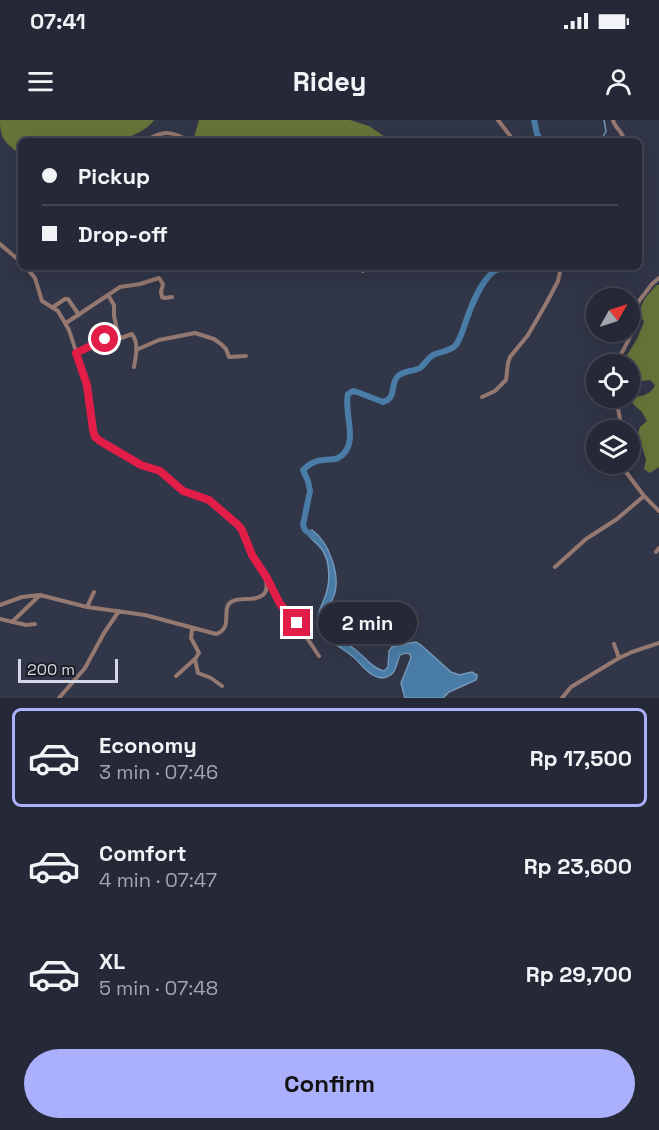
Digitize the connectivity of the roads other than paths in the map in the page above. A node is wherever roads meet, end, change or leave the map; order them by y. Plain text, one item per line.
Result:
1 (498, 120) edge
2 (612, 120) edge
3 (151, 138) edge
4 (184, 138) edge
5 (512, 138) edge
6 (624, 138) edge
7 (0, 244) edge
8 (18, 259) edge
9 (29, 270) edge
10 (32, 270) edge
11 (560, 270) edge
12 (34, 276) junction
13 (659, 278) edge
14 (108, 295) junction
15 (172, 297) dead end
16 (53, 307) junction
17 (79, 315) junction
18 (66, 323) junction
19 (119, 338) junction
20 (136, 350) junction
21 (76, 353) junction
22 (621, 354) edge
23 (246, 356) dead end
24 (134, 367) dead end
25 (482, 397) dead end
26 (628, 474) edge
27 (644, 496) junction
28 (659, 511) edge
29 (555, 567) dead end
30 (261, 571) junction
31 (94, 592) dead end
32 (40, 595) junction
33 (0, 604) edge
34 (87, 607) junction
35 (120, 611) junction
36 (0, 619) edge
37 (12, 622) junction
38 (35, 624) dead end
39 (192, 628) junction
40 (659, 643) edge
41 (614, 644) dead end
42 (320, 656) dead end
43 (196, 657) junction
44 (619, 658) junction
45 (176, 676) dead end
46 (222, 686) dead end
47 (59, 698) edge
48 (562, 698) edge

1 - 5 street
2 - 6 street
3 - 4 street
7 - 8 street
9 - 12 street
10 - 12 street
11 - 25 street
12 - 16 street
13 - 22 street
14 - 15 street
14 - 17 street
14 - 19 street
16 - 17 street
16 - 18 street
17 - 18 street
18 - 21 street
19 - 20 street
19 - 21 street
20 - 23 street
20 - 24 street
21 - 30 street
26 - 27 street
27 - 28 street
27 - 29 street
30 - 39 street
30 - 42 street
31 - 34 street
32 - 33 street
32 - 34 street
32 - 37 street
34 - 35 street
35 - 39 street
35 - 47 street
36 - 37 street
37 - 38 street
39 - 43 street
40 - 44 street
41 - 44 street
43 - 45 street
43 - 46 street
44 - 48 street

